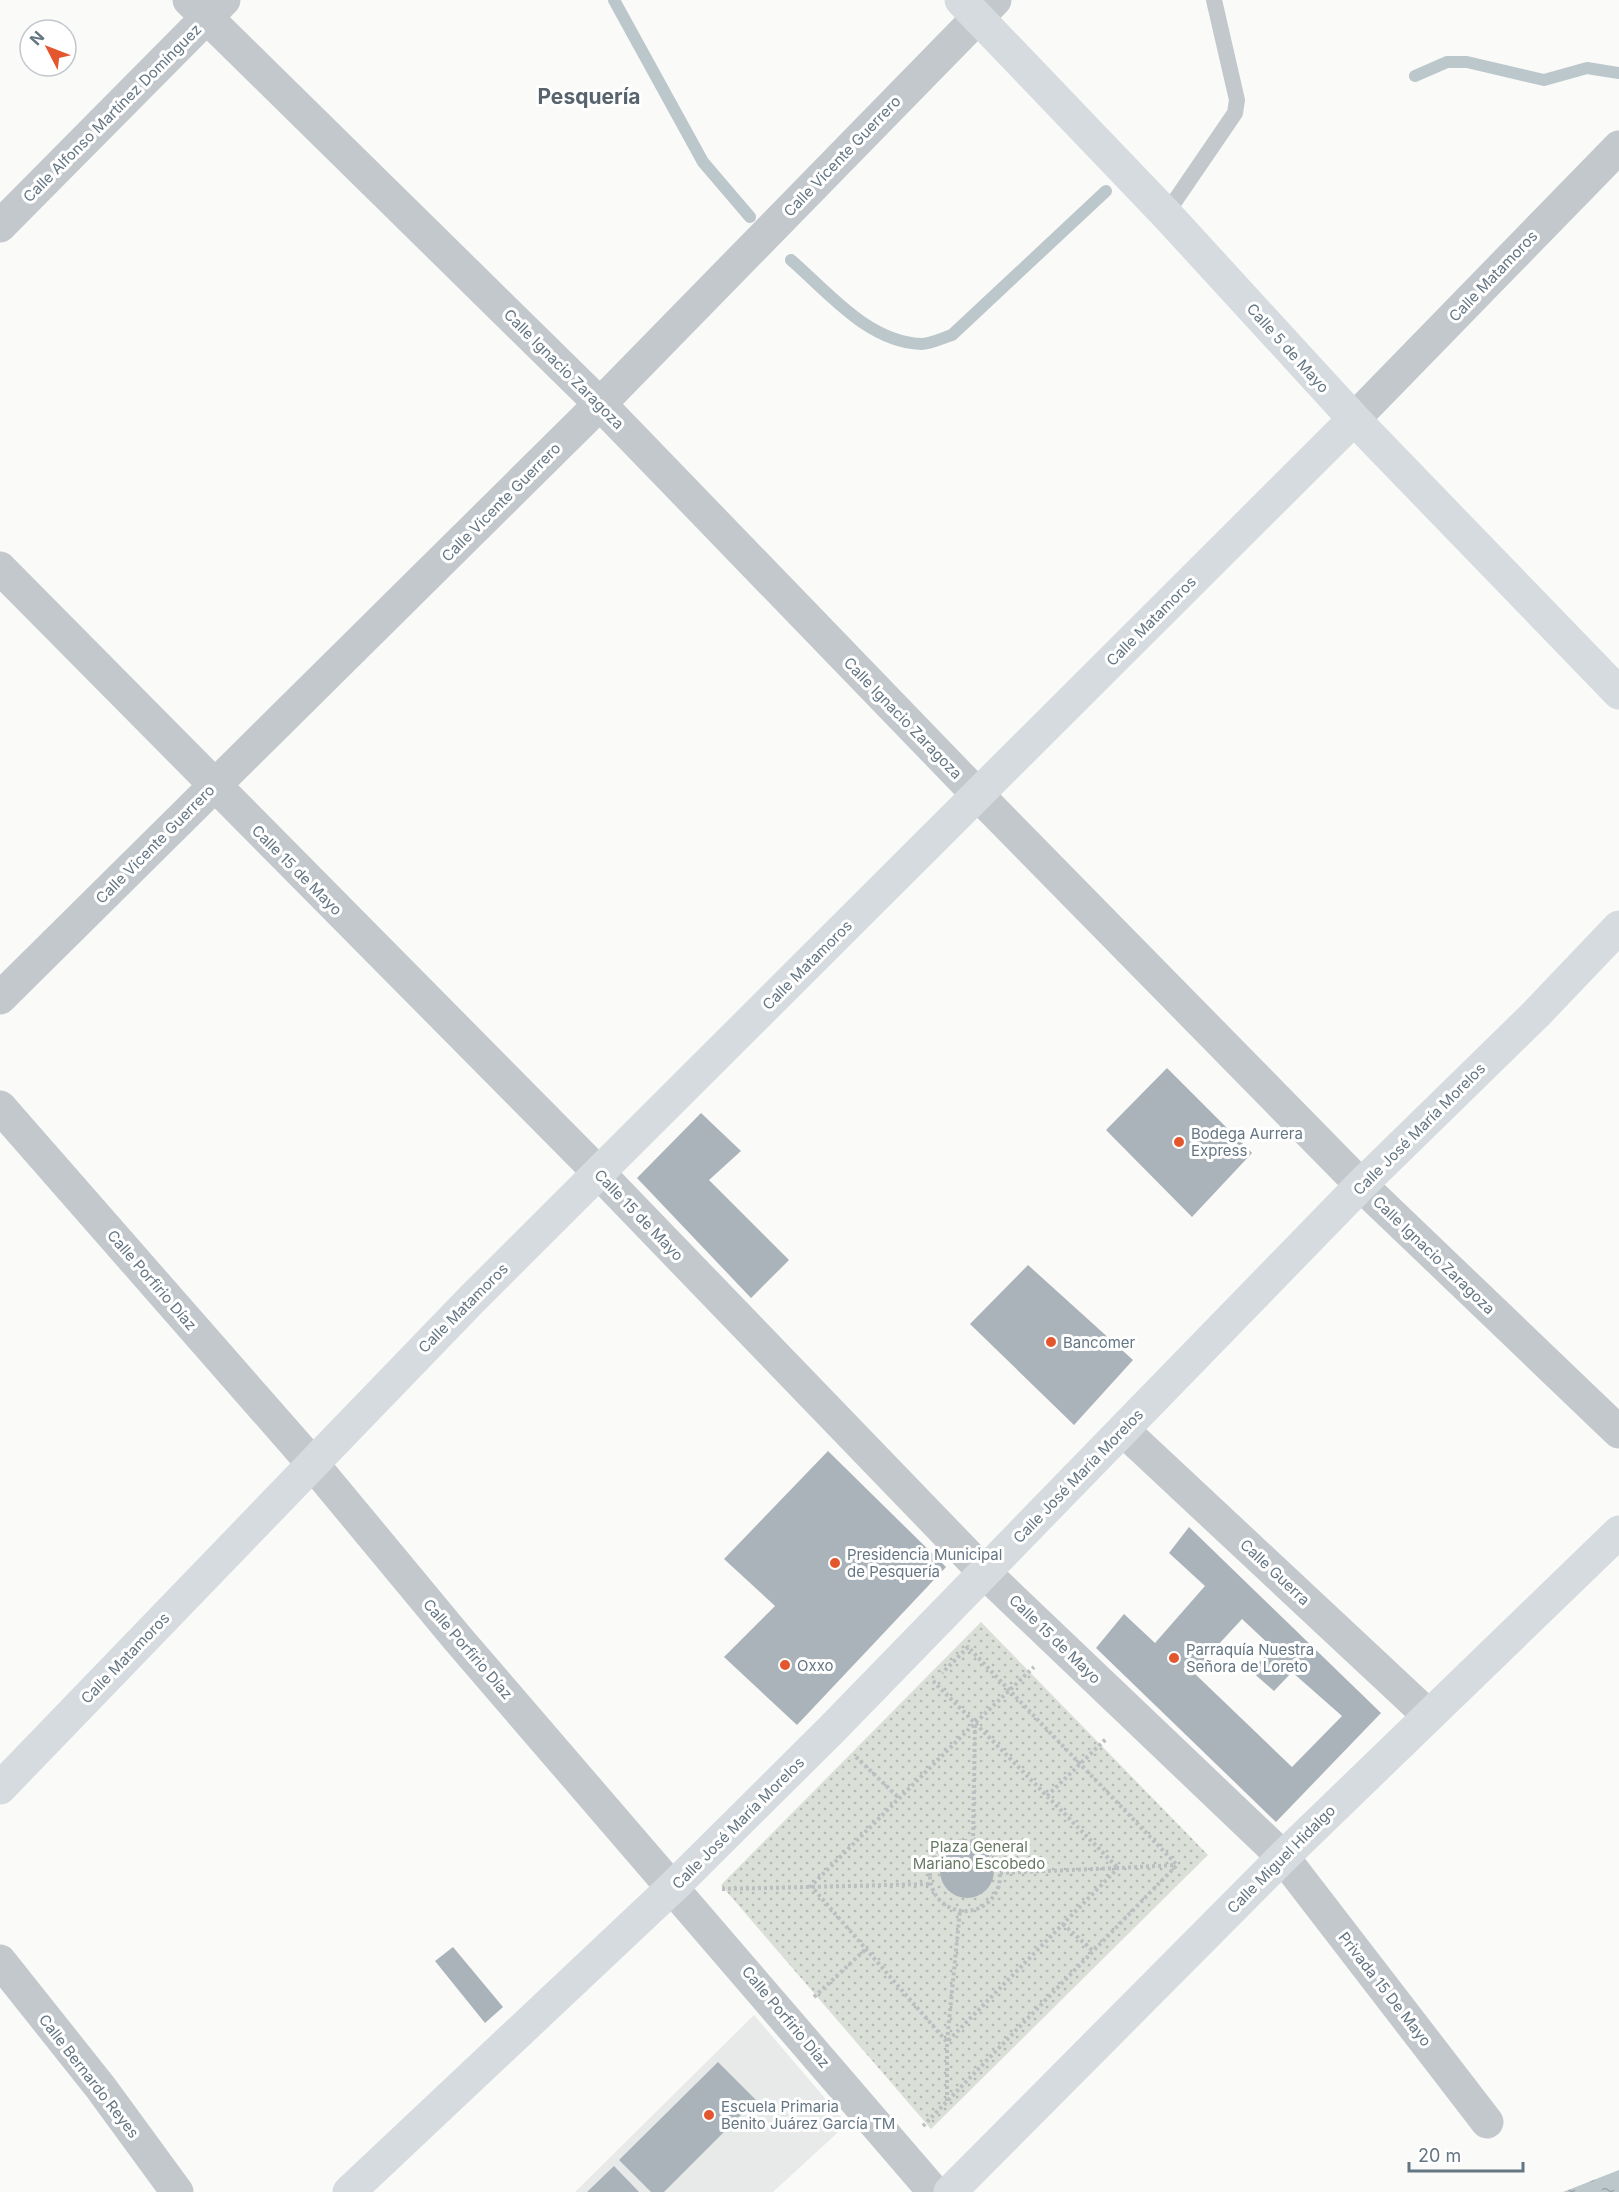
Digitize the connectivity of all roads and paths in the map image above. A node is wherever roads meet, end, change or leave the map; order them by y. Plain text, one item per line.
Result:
1 (1214, 0) edge
2 (207, 6) edge
3 (978, 6) edge
4 (1619, 147) edge
5 (1166, 214) junction
6 (0, 226) edge
7 (600, 404) junction
8 (1354, 419) junction
9 (0, 568) edge
10 (1619, 693) edge
11 (214, 786) junction
12 (977, 794) junction
13 (1619, 927) edge
14 (0, 998) edge
15 (0, 1107) edge
16 (599, 1173) junction
17 (1361, 1185) junction
18 (1123, 1430) junction
19 (1619, 1432) edge
20 (312, 1463) junction
21 (1619, 1532) edge
22 (984, 1572) junction
23 (933, 1680) junction
24 (926, 1688) dead end
25 (1009, 1689) junction
26 (1428, 1715) junction
27 (975, 1723) junction
28 (863, 1749) dead end
29 (855, 1757) junction
30 (847, 1765) dead end
31 (1081, 1765) junction
32 (0, 1788) edge
33 (1047, 1796) junction
34 (899, 1798) junction
35 (973, 1842) junction
36 (1283, 1857) junction
37 (1177, 1865) junction
38 (1118, 1868) junction
39 (1000, 1873) junction
40 (729, 1881) dead end
41 (931, 1884) junction
42 (811, 1886) junction
43 (674, 1887) junction
44 (960, 1910) junction
45 (1063, 1924) junction
46 (866, 1949) junction
47 (1093, 1951) junction
48 (0, 1961) edge
49 (789, 2020) junction
50 (947, 2042) junction
51 (947, 2101) junction
52 (1487, 2122) dead end
53 (899, 2150) junction
54 (177, 2192) edge
55 (349, 2192) edge
56 (934, 2192) edge
57 (950, 2192) edge

1 - 5 lane
2 - 6 street, Calle Alfonso Martínez Domínguez
2 - 7 street, Calle Ignacio Zaragoza
3 - 5 street, Calle 5 de Mayo
3 - 7 street, Calle Vicente Guerrero
4 - 8 street, Calle Matamoros
5 - 8 street, Calle 5 de Mayo
7 - 11 street, Calle Vicente Guerrero
7 - 12 street, Calle Ignacio Zaragoza
8 - 10 street, Calle 5 de Mayo
8 - 12 street, Calle Matamoros
9 - 11 street, Calle 15 de Mayo
11 - 14 street, Calle Vicente Guerrero
11 - 16 street, Calle 15 de Mayo
12 - 16 street, Calle Matamoros
12 - 17 street, Calle Ignacio Zaragoza
13 - 17 street, Calle José María Morelos
15 - 20 street, Calle Porfirio Díaz
16 - 20 street, Calle Matamoros
16 - 22 street, Calle 15 de Mayo
17 - 18 street, Calle José María Morelos
17 - 19 street, Calle Ignacio Zaragoza
18 - 22 street, Calle José María Morelos
18 - 26 street, Calle Guerra
20 - 32 street, Calle Matamoros
20 - 43 street, Calle Porfirio Díaz
21 - 26 street, Calle Miguel Hidalgo
22 - 36 street, Calle 15 de Mayo
22 - 43 street, Calle José María Morelos
23 - 24 path
23 - 25 path
23 - 27 path
25 - 27 path
25 - 31 path
26 - 36 street, Calle Miguel Hidalgo
27 - 33 path
27 - 34 path
27 - 35 path
28 - 29 path
29 - 30 path
29 - 34 path
31 - 33 path
31 - 37 path
33 - 38 path
34 - 42 path
35 - 39 path
35 - 41 path
36 - 52 street, Privada 15 De Mayo
36 - 57 street, Calle Miguel Hidalgo
37 - 38 path
37 - 47 path
38 - 39 path
38 - 45 path
39 - 44 path
40 - 42 path
41 - 42 path
41 - 44 path
42 - 46 path
43 - 49 street, Calle Porfirio Díaz
43 - 55 street, Calle José María Morelos
44 - 50 path
45 - 47 path
45 - 50 path
46 - 49 path
46 - 50 path
47 - 51 path
48 - 54 street, Calle Bernardo Reyes
49 - 53 street, Calle Porfirio Díaz
50 - 51 path
51 - 53 path
53 - 56 street, Calle Porfirio Díaz

